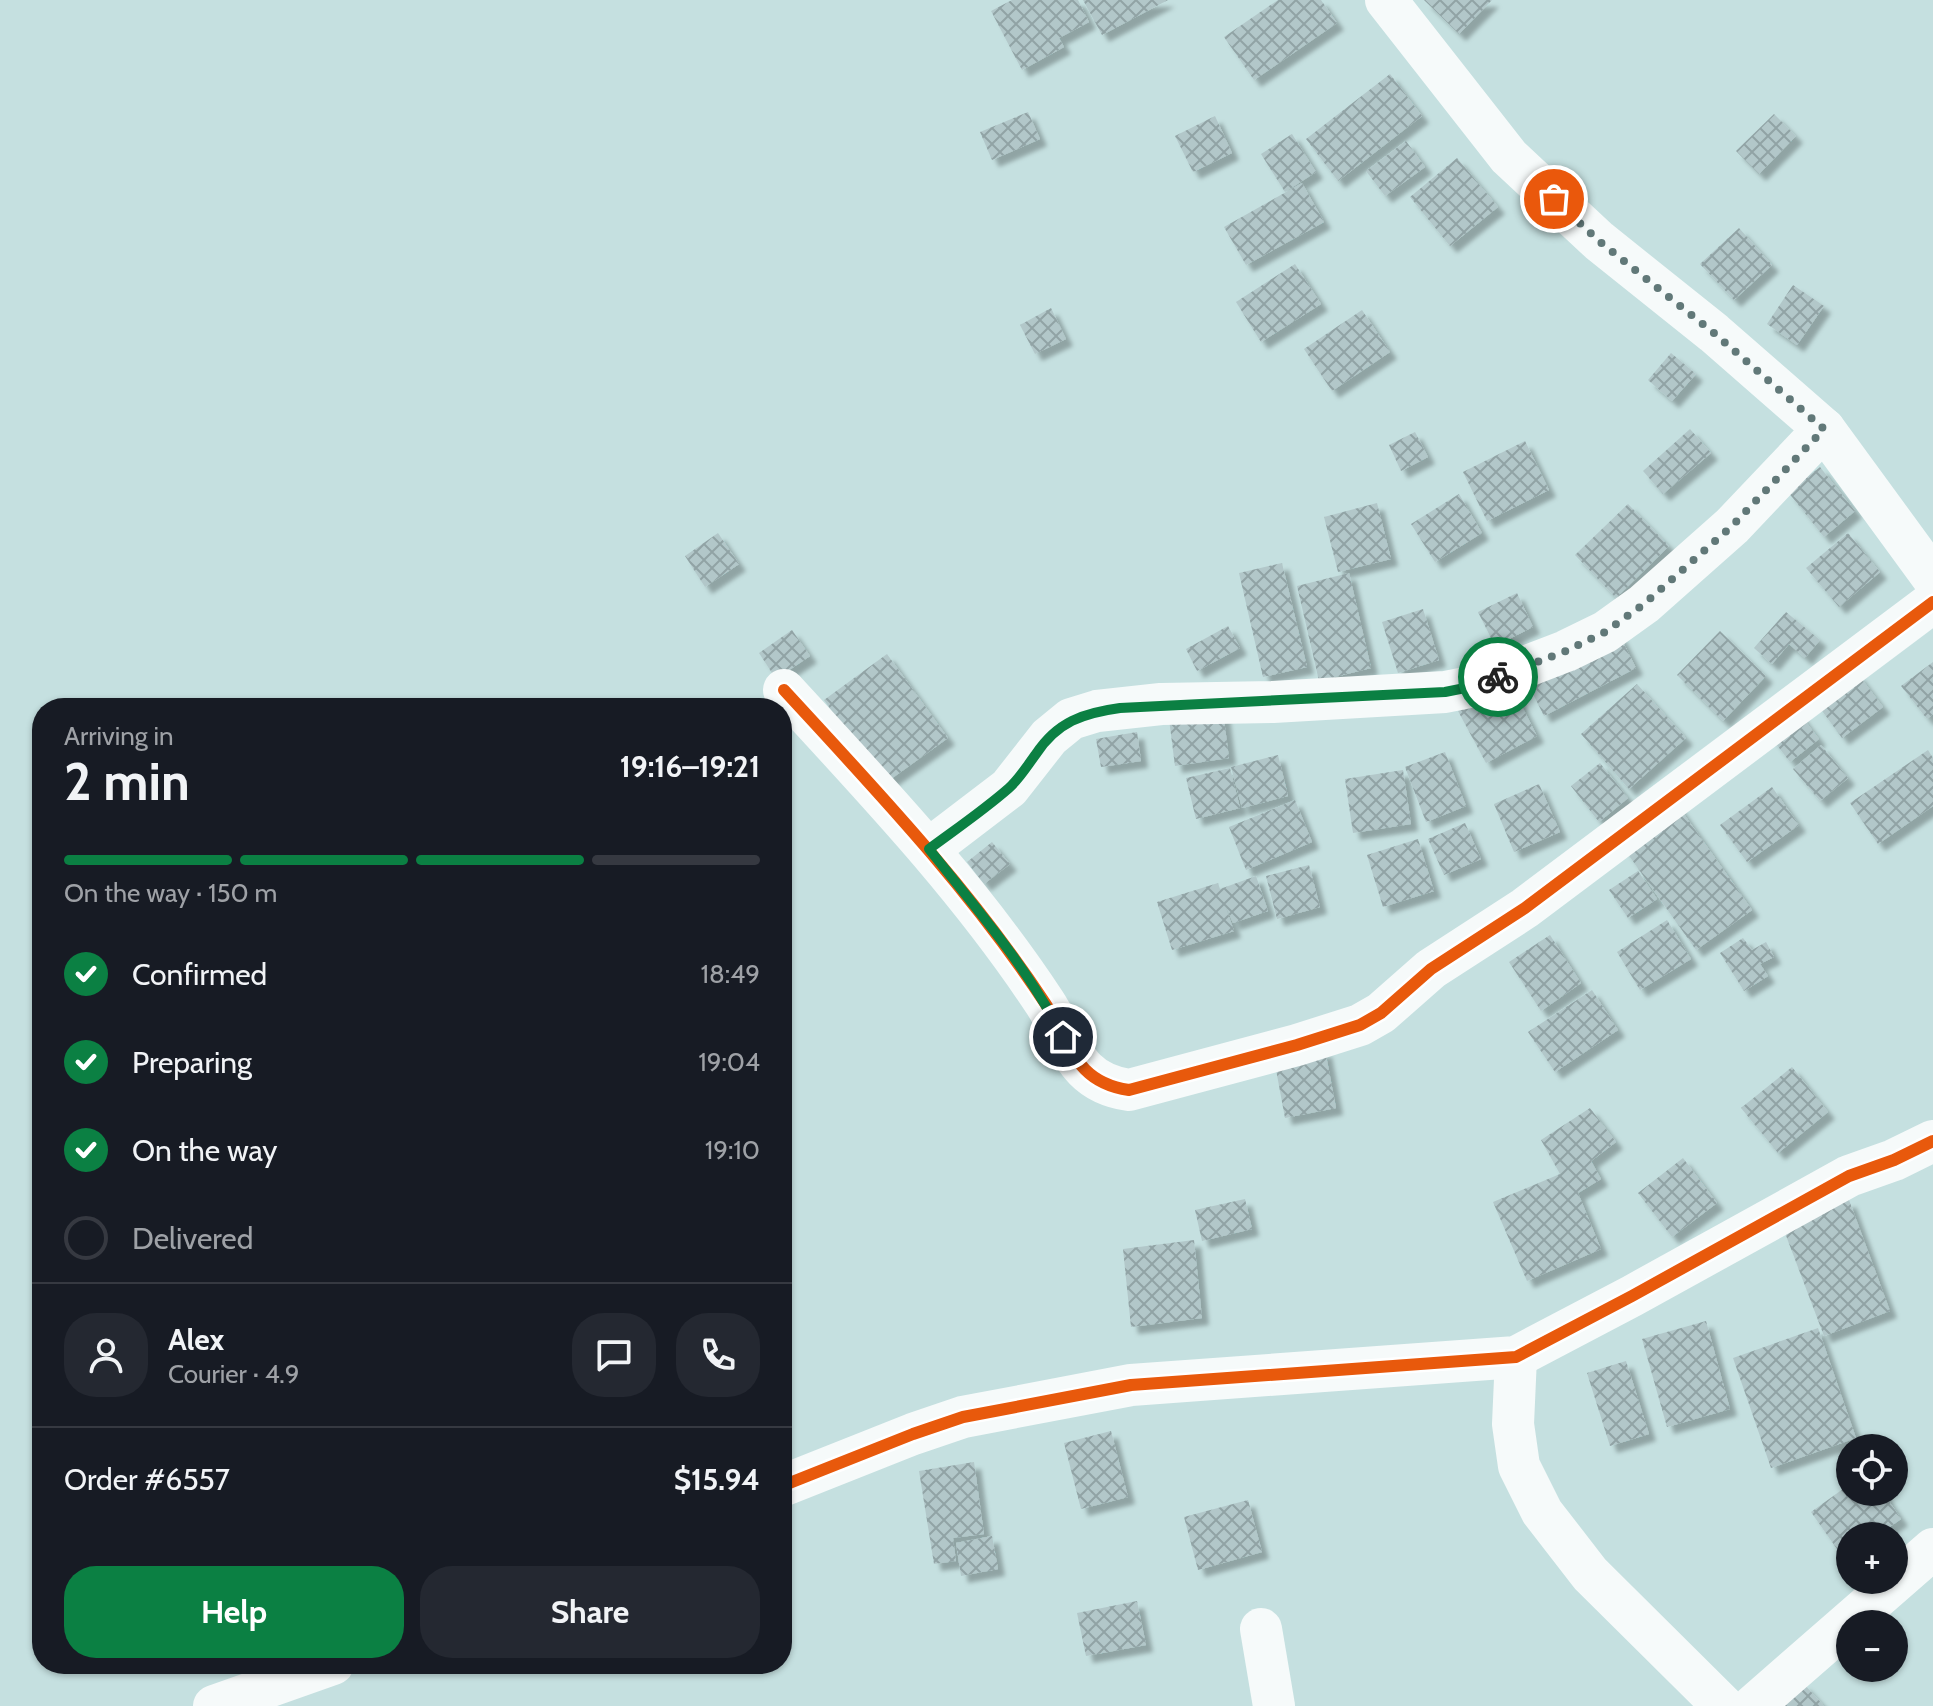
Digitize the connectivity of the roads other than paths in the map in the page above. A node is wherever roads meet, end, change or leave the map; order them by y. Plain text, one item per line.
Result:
1 (1386, 0) edge
2 (1824, 429) junction
3 (1933, 578) edge
4 (1933, 602) edge
5 (784, 690) dead end
6 (791, 698) edge
7 (792, 699) edge
8 (929, 849) junction
9 (1933, 1141) edge
10 (1516, 1357) junction
11 (792, 1482) edge
12 (1933, 1549) edge
13 (1261, 1629) dead end
14 (305, 1674) edge
15 (1710, 1702) edge
16 (214, 1706) edge
17 (1274, 1706) edge
18 (1753, 1706) edge

1 - 2 street
2 - 3 street
2 - 8 street
4 - 8 street
5 - 6 street
7 - 8 street
9 - 10 street
10 - 11 street
10 - 15 street
12 - 18 street
13 - 17 street
14 - 16 street

